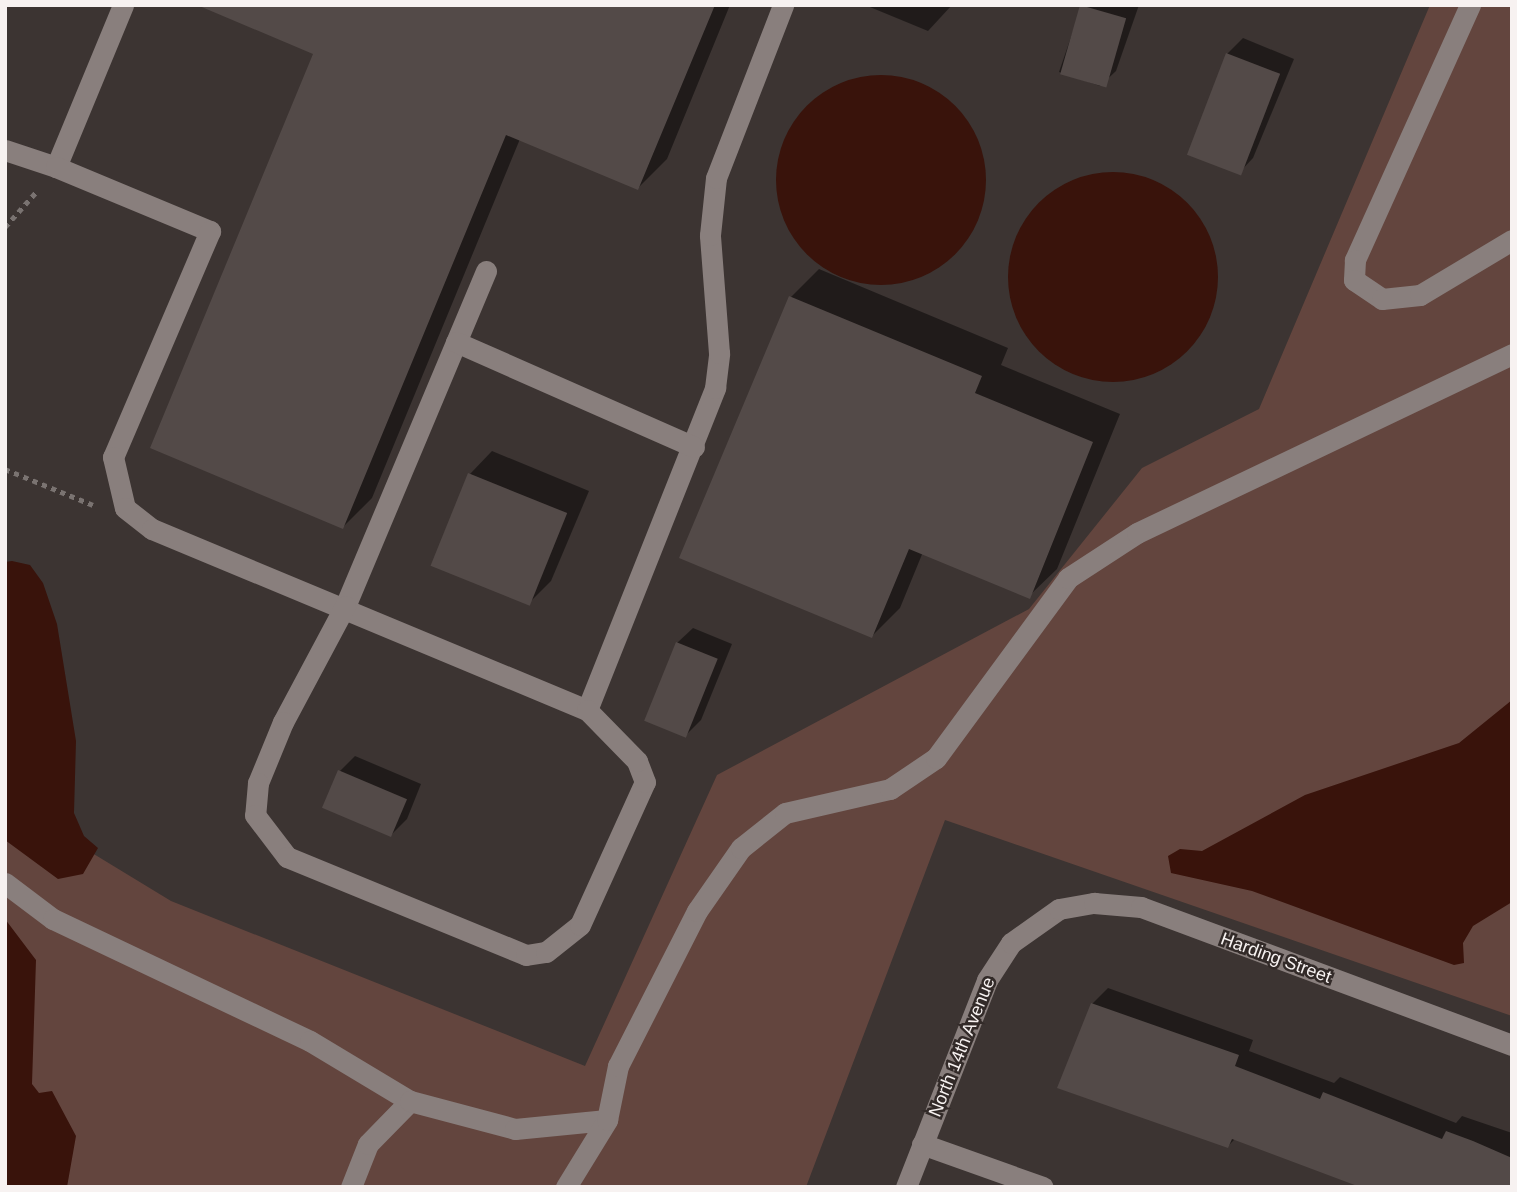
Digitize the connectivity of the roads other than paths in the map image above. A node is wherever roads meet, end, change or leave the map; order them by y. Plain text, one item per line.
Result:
1 (123, 5) edge
2 (783, 5) edge
3 (1470, 5) edge
4 (5, 150) edge
5 (57, 167) junction
6 (1512, 240) edge
7 (486, 271) dead end
8 (456, 342) junction
9 (1512, 354) edge
10 (694, 447) junction
11 (345, 606) junction
12 (587, 710) junction
13 (5, 883) edge
14 (1039, 922) joint
15 (1512, 1045) edge
16 (410, 1101) junction
17 (607, 1119) junction
18 (922, 1144) junction
19 (351, 1187) edge
20 (566, 1187) edge
21 (906, 1187) edge
22 (1043, 1187) edge

1 - 5 street
2 - 10 street
3 - 6 street
4 - 5 street
5 - 11 street
7 - 8 street
8 - 10 street
8 - 11 street
9 - 17 street
10 - 12 street
11 - 12 street
11 - 12 street
13 - 16 street
14 - 15 street, Harding Street
14 - 18 street, North 14th Avenue
16 - 17 street
16 - 19 street
17 - 20 street
18 - 21 street, North 14th Avenue
18 - 22 street

